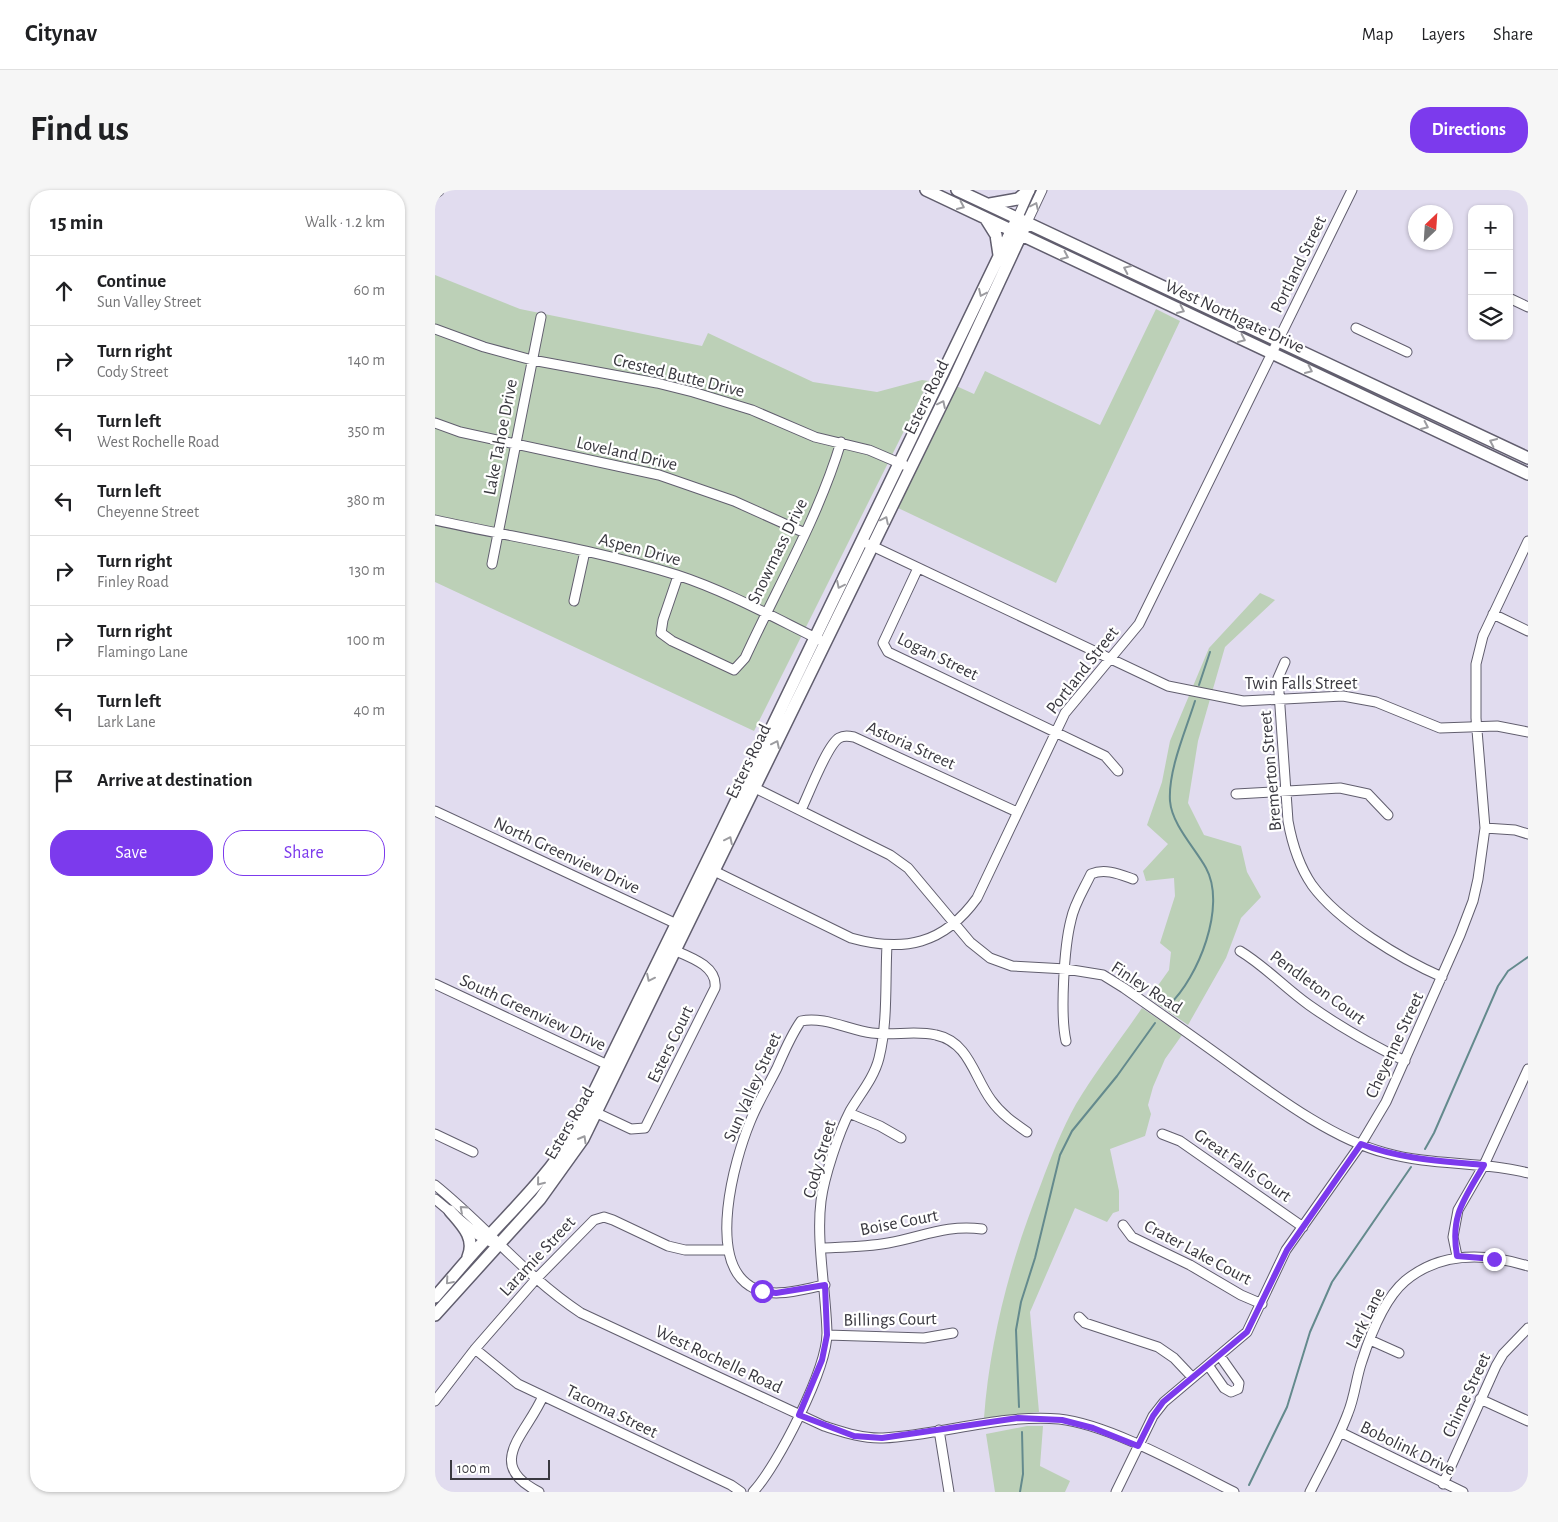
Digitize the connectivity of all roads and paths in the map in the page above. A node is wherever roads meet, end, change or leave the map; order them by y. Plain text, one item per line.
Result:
1 (927, 190) edge
2 (957, 190) edge
3 (1030, 190) edge
4 (1042, 190) edge
5 (1352, 190) edge
6 (988, 204) junction
7 (985, 218) junction
8 (1022, 219) junction
9 (1016, 233) junction
10 (999, 257) junction
11 (1153, 282) junction
12 (1151, 296) junction
13 (1513, 300) edge
14 (1528, 307) edge
15 (541, 317) dead end
16 (1356, 328) dead end
17 (435, 329) edge
18 (1279, 340) junction
19 (1407, 352) dead end
20 (1273, 354) junction
21 (532, 360) junction
22 (1388, 392) junction
23 (1381, 405) junction
24 (435, 423) edge
25 (841, 442) junction
26 (516, 445) junction
27 (1528, 458) edge
28 (905, 466) junction
29 (1528, 474) edge
30 (435, 520) edge
31 (805, 533) junction
32 (498, 534) junction
33 (1528, 541) edge
34 (867, 544) junction
35 (585, 551) junction
36 (492, 564) dead end
37 (918, 568) junction
38 (678, 576) junction
39 (574, 601) dead end
40 (765, 614) junction
41 (1493, 614) junction
42 (1528, 630) edge
43 (815, 637) junction
44 (826, 642) junction
45 (1111, 659) junction
46 (1285, 662) dead end
47 (1280, 699) junction
48 (1477, 727) junction
49 (1055, 731) junction
50 (1528, 732) edge
51 (1118, 771) dead end
52 (750, 785) junction
53 (1286, 790) junction
54 (1236, 794) dead end
55 (435, 810) edge
56 (801, 810) junction
57 (1017, 812) junction
58 (1388, 814) dead end
59 (1485, 828) junction
60 (1528, 834) edge
61 (709, 868) junction
62 (1133, 879) dead end
63 (954, 923) junction
64 (681, 926) junction
65 (887, 945) junction
66 (670, 949) junction
67 (1240, 951) dead end
68 (1066, 969) junction
69 (1442, 977) junction
70 (435, 984) edge
71 (883, 1034) junction
72 (1066, 1041) dead end
73 (1405, 1061) junction
74 (612, 1067) junction
75 (1528, 1069) edge
76 (597, 1113) junction
77 (849, 1113) junction
78 (1027, 1132) dead end
79 (435, 1134) edge
80 (1162, 1134) dead end
81 (901, 1138) dead end
82 (1361, 1144) junction
83 (473, 1152) dead end
84 (1484, 1165) junction
85 (1528, 1173) edge
86 (435, 1185) edge
87 (435, 1199) edge
88 (450, 1211) junction
89 (1123, 1224) dead end
90 (1303, 1226) junction
91 (982, 1229) dead end
92 (488, 1237) junction
93 (498, 1245) junction
94 (822, 1248) junction
95 (728, 1250) junction
96 (1457, 1256) junction
97 (467, 1261) junction
98 (1528, 1266) edge
99 (536, 1279) junction
100 (825, 1285) junction
101 (435, 1297) edge
102 (1261, 1304) junction
103 (435, 1315) edge
104 (1079, 1317) dead end
105 (1528, 1328) edge
106 (953, 1333) dead end
107 (827, 1335) junction
108 (1370, 1340) junction
109 (475, 1349) junction
110 (1399, 1353) dead end
111 (1220, 1356) junction
112 (1208, 1365) junction
113 (1192, 1377) junction
114 (543, 1396) junction
115 (1480, 1399) junction
116 (435, 1401) edge
117 (799, 1415) junction
118 (1528, 1421) edge
119 (939, 1430) junction
120 (1340, 1432) junction
121 (1138, 1446) junction
122 (1443, 1484) junction
123 (539, 1492) edge
124 (741, 1492) edge
125 (753, 1492) edge
126 (949, 1492) edge
127 (1116, 1492) edge
128 (1233, 1492) edge
129 (1310, 1492) edge
130 (1463, 1492) edge

1 -> 7 main road, West Northgate Drive
2 - 6 main road, West Northgate Drive
3 - 6 main road
3 - 8 street, Esters Road
8 -> 4 street, Esters Road
5 - 18 street, Portland Street
6 - 8 main road, West Northgate Drive
7 - 9 main road, West Northgate Drive
7 - 10 main road
8 - 9 main road, Esters Road
11 -> 8 main road, West Northgate Drive
9 - 10 main road, Esters Road
9 -> 12 main road, West Northgate Drive
28 -> 9 main road, Esters Road
10 -> 28 main road, Esters Road
11 - 12 main road
11 - 18 main road, West Northgate Drive
12 -> 20 main road, West Northgate Drive
13 - 14 street
15 - 21 street, Lake Tahoe Drive
16 - 19 street
17 - 21 street, Crested Butte Drive
18 - 20 street, Portland Street
18 - 22 main road, West Northgate Drive
20 -> 23 main road, West Northgate Drive
20 - 45 street, Portland Street
21 - 25 street, Crested Butte Drive
21 - 26 street, Lake Tahoe Drive
22 - 23 main road
27 -> 22 main road, West Northgate Drive
23 -> 29 main road, West Northgate Drive
24 - 26 street, Loveland Drive
25 - 28 street, Crested Butte Drive
25 - 31 street, Snowmass Drive
26 - 31 street, Loveland Drive
26 - 32 street, Lake Tahoe Drive
28 - 34 main road, Esters Road
30 - 32 street, Aspen Drive
31 - 40 street, Snowmass Drive
32 - 35 street, Aspen Drive
32 - 36 street, Lake Tahoe Drive
33 - 41 street, Cheyenne Street
34 - 37 street, Twin Falls Street
34 -> 43 main road, Esters Road
34 - 44 main road, Esters Road
35 - 38 street, Aspen Drive
35 - 39 street
37 - 45 street, Twin Falls Street
37 - 49 street, Logan Street
38 - 40 street, Aspen Drive
38 - 40 street, Snowmass Drive
40 - 43 street, Aspen Drive
41 - 42 street
41 - 48 street, Cheyenne Street
43 - 44 street, Aspen Drive
43 - 52 main road, Esters Road
52 -> 44 main road, Esters Road
45 - 47 street, Twin Falls Street
45 - 49 street, Portland Street
46 - 47 street, Bremerton Street
47 - 48 street, Twin Falls Street
47 - 53 street, Bremerton Street
48 - 50 street, Twin Falls Street
48 - 59 street, Cheyenne Street
49 - 51 street
49 - 57 street, Portland Street
52 - 56 street, Finley Road
52 - 61 main road, Esters Road
53 - 54 street
53 - 58 street
53 - 69 street, Bremerton Street
55 - 64 street, North Greenview Drive
56 - 57 street, Astoria Street
56 - 63 street, Finley Road
57 - 63 street, Portland Street
59 - 60 street
59 - 69 street, Cheyenne Street
61 - 64 main road, Esters Road
61 - 65 street, Portland Street
62 - 68 street
63 - 65 street, Portland Street
63 - 68 street, Finley Road
64 - 66 main road, Esters Road
65 - 71 street, Cody Street
66 - 74 main road, Esters Road
66 - 76 street, Esters Court
67 - 73 street, Pendleton Court
68 - 72 street
68 - 82 street, Finley Road
69 - 73 street, Cheyenne Street
70 - 74 street, South Greenview Drive
71 - 77 street, Cody Street
71 - 78 street
71 - 95 street, Sun Valley Street
73 - 82 street, Cheyenne Street
74 - 76 main road, Esters Road
74 -> 92 main road, Esters Road
75 - 84 street
93 -> 76 main road, Esters Road
77 - 81 street
77 - 94 street, Cody Street
79 - 83 street
80 - 90 street, Great Falls Court
82 - 84 street, Finley Road
82 - 90 street, Cheyenne Street
84 - 85 street, Finley Road
84 - 96 street
92 -> 86 street, West Rochelle Road
87 - 88 street, West Rochelle Road
88 - 92 street, West Rochelle Road
88 - 97 main road
89 - 102 street, Crater Lake Court
90 - 102 street, Cheyenne Street
91 - 94 street, Boise Court
92 - 93 street, West Rochelle Road
92 - 97 main road, Esters Road
93 - 99 street, West Rochelle Road
93 - 103 main road, Esters Road
94 - 100 street, Cody Street
95 - 99 street, Laramie Street
95 - 100 street, Sun Valley Street
96 - 98 street, Lark Lane
96 - 108 street, Lark Lane
97 -> 101 main road, Esters Road
99 - 109 street, Laramie Street
99 - 117 street, West Rochelle Road
100 - 107 street, Cody Street
102 - 111 street, Cheyenne Street
104 - 113 street
105 - 115 street, Chime Street
106 - 107 street, Billings Court
107 - 117 street, Cody Street
108 - 110 street
108 - 120 street, Lark Lane
109 - 114 street, Tacoma Street
109 - 116 street, Laramie Street
111 - 112 street, Cheyenne Street
111 - 112 street
112 - 113 street, Cheyenne Street
113 - 121 street, Cheyenne Street
114 - 123 street
114 - 124 street, Tacoma Street
115 - 118 street
115 - 122 street, Chime Street
117 - 119 street, West Rochelle Road
117 - 125 street, Cody Street
119 - 121 street, West Rochelle Road
119 - 126 street
120 - 122 street, Bobolink Drive
120 - 129 street, Lark Lane
121 - 127 street, Cheyenne Street
121 - 128 street, West Rochelle Road
122 - 130 street, Bobolink Drive

